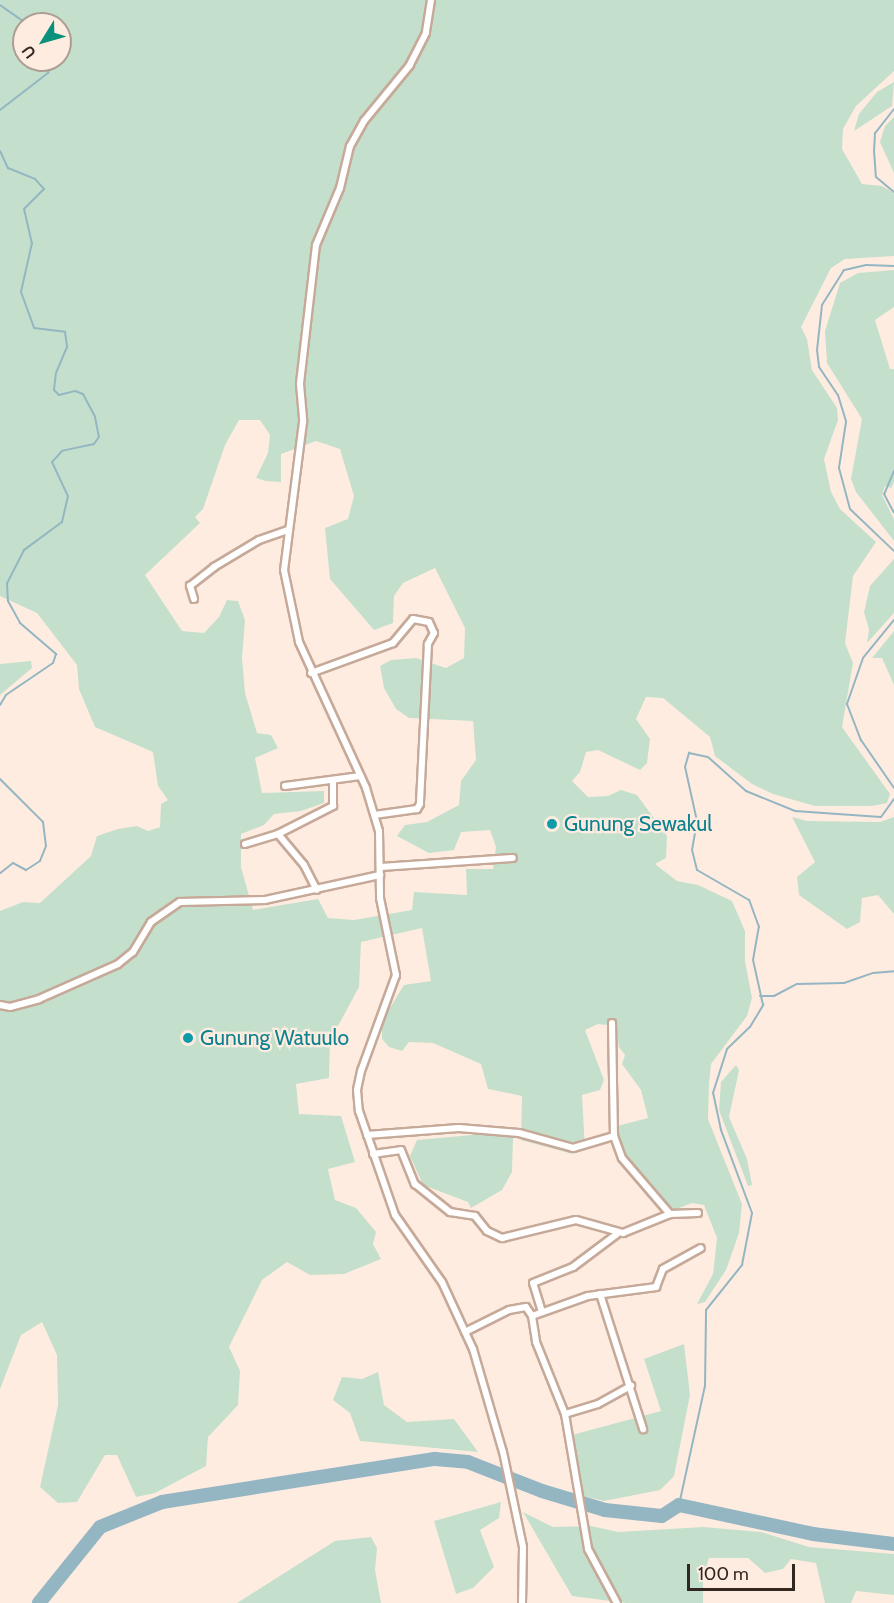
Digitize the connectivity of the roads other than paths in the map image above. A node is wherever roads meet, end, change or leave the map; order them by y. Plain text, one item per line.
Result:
1 (431, 0) edge
2 (288, 530) junction
3 (194, 599) dead end
4 (312, 673) junction
5 (360, 776) junction
6 (333, 780) junction
7 (285, 786) dead end
8 (374, 815) junction
9 (278, 834) junction
10 (245, 844) dead end
11 (513, 858) dead end
12 (380, 867) junction
13 (380, 875) junction
14 (317, 890) junction
15 (0, 1005) edge
16 (612, 1023) dead end
17 (367, 1135) junction
18 (614, 1136) junction
19 (373, 1154) junction
20 (698, 1213) dead end
21 (670, 1214) junction
22 (617, 1234) junction
23 (701, 1248) dead end
24 (600, 1294) junction
25 (542, 1312) junction
26 (532, 1316) junction
27 (465, 1332) junction
28 (631, 1386) junction
29 (565, 1414) junction
30 (643, 1429) dead end
31 (522, 1603) edge
32 (617, 1603) edge

1 - 2 street
2 - 3 street
2 - 4 street
4 - 5 street
4 - 8 street
5 - 6 street
5 - 8 street
6 - 7 street
6 - 9 street
8 - 12 street
9 - 10 street
9 - 14 street
11 - 12 street
12 - 13 street
13 - 14 street
13 - 17 street
14 - 15 street
16 - 18 street
17 - 18 street
17 - 19 street
18 - 21 street
19 - 22 street
19 - 27 street
20 - 21 street
21 - 22 street
22 - 25 street
23 - 24 street
24 - 25 street
24 - 28 street
25 - 26 street
26 - 27 street
26 - 29 street
27 - 31 street
28 - 29 street
28 - 30 street
29 - 32 street

